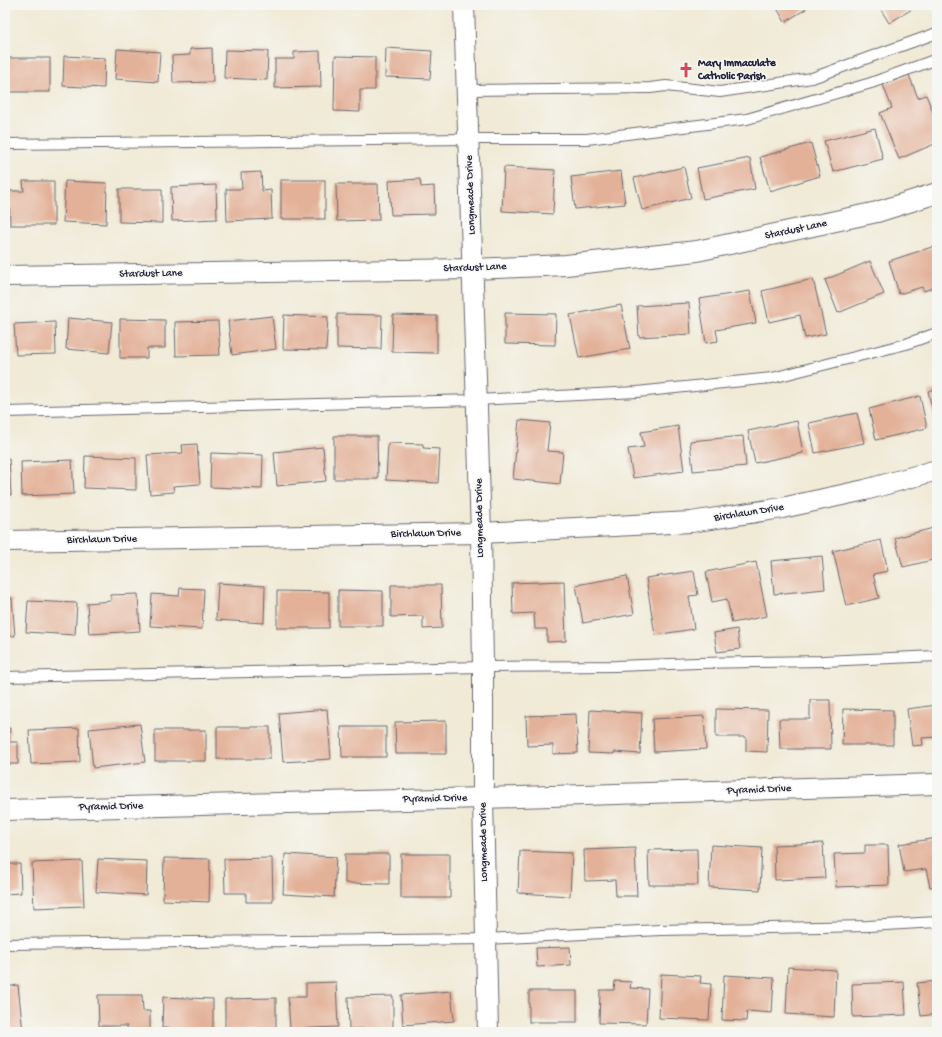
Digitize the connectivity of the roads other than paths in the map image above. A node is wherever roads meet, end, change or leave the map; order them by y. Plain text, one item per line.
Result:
1 (464, 5) edge
2 (937, 33) edge
3 (937, 59) edge
4 (467, 90) junction
5 (469, 139) junction
6 (5, 144) edge
7 (937, 193) edge
8 (473, 269) junction
9 (5, 276) edge
10 (937, 333) edge
11 (477, 400) junction
12 (5, 412) edge
13 (937, 470) edge
14 (481, 533) junction
15 (5, 542) edge
16 (937, 656) edge
17 (483, 668) junction
18 (5, 677) edge
19 (937, 784) edge
20 (483, 798) junction
21 (5, 810) edge
22 (937, 922) edge
23 (486, 939) junction
24 (5, 944) edge
25 (488, 1032) edge

1 - 4 street, Longmeade Drive
2 - 4 lane
3 - 5 lane
4 - 5 street, Longmeade Drive
5 - 6 lane
5 - 8 street, Longmeade Drive
7 - 8 street, Stardust Lane
8 - 9 street, Stardust Lane
8 - 11 street, Longmeade Drive
10 - 11 lane
11 - 12 lane
11 - 14 street, Longmeade Drive
13 - 14 street, Birchlawn Drive
14 - 15 street, Birchlawn Drive
14 - 17 street, Longmeade Drive
16 - 17 lane
17 - 18 lane
17 - 20 street, Longmeade Drive
19 - 20 street, Pyramid Drive
20 - 21 street, Pyramid Drive
20 - 23 street, Longmeade Drive
22 - 23 lane
23 - 24 lane
23 - 25 street, Longmeade Drive

